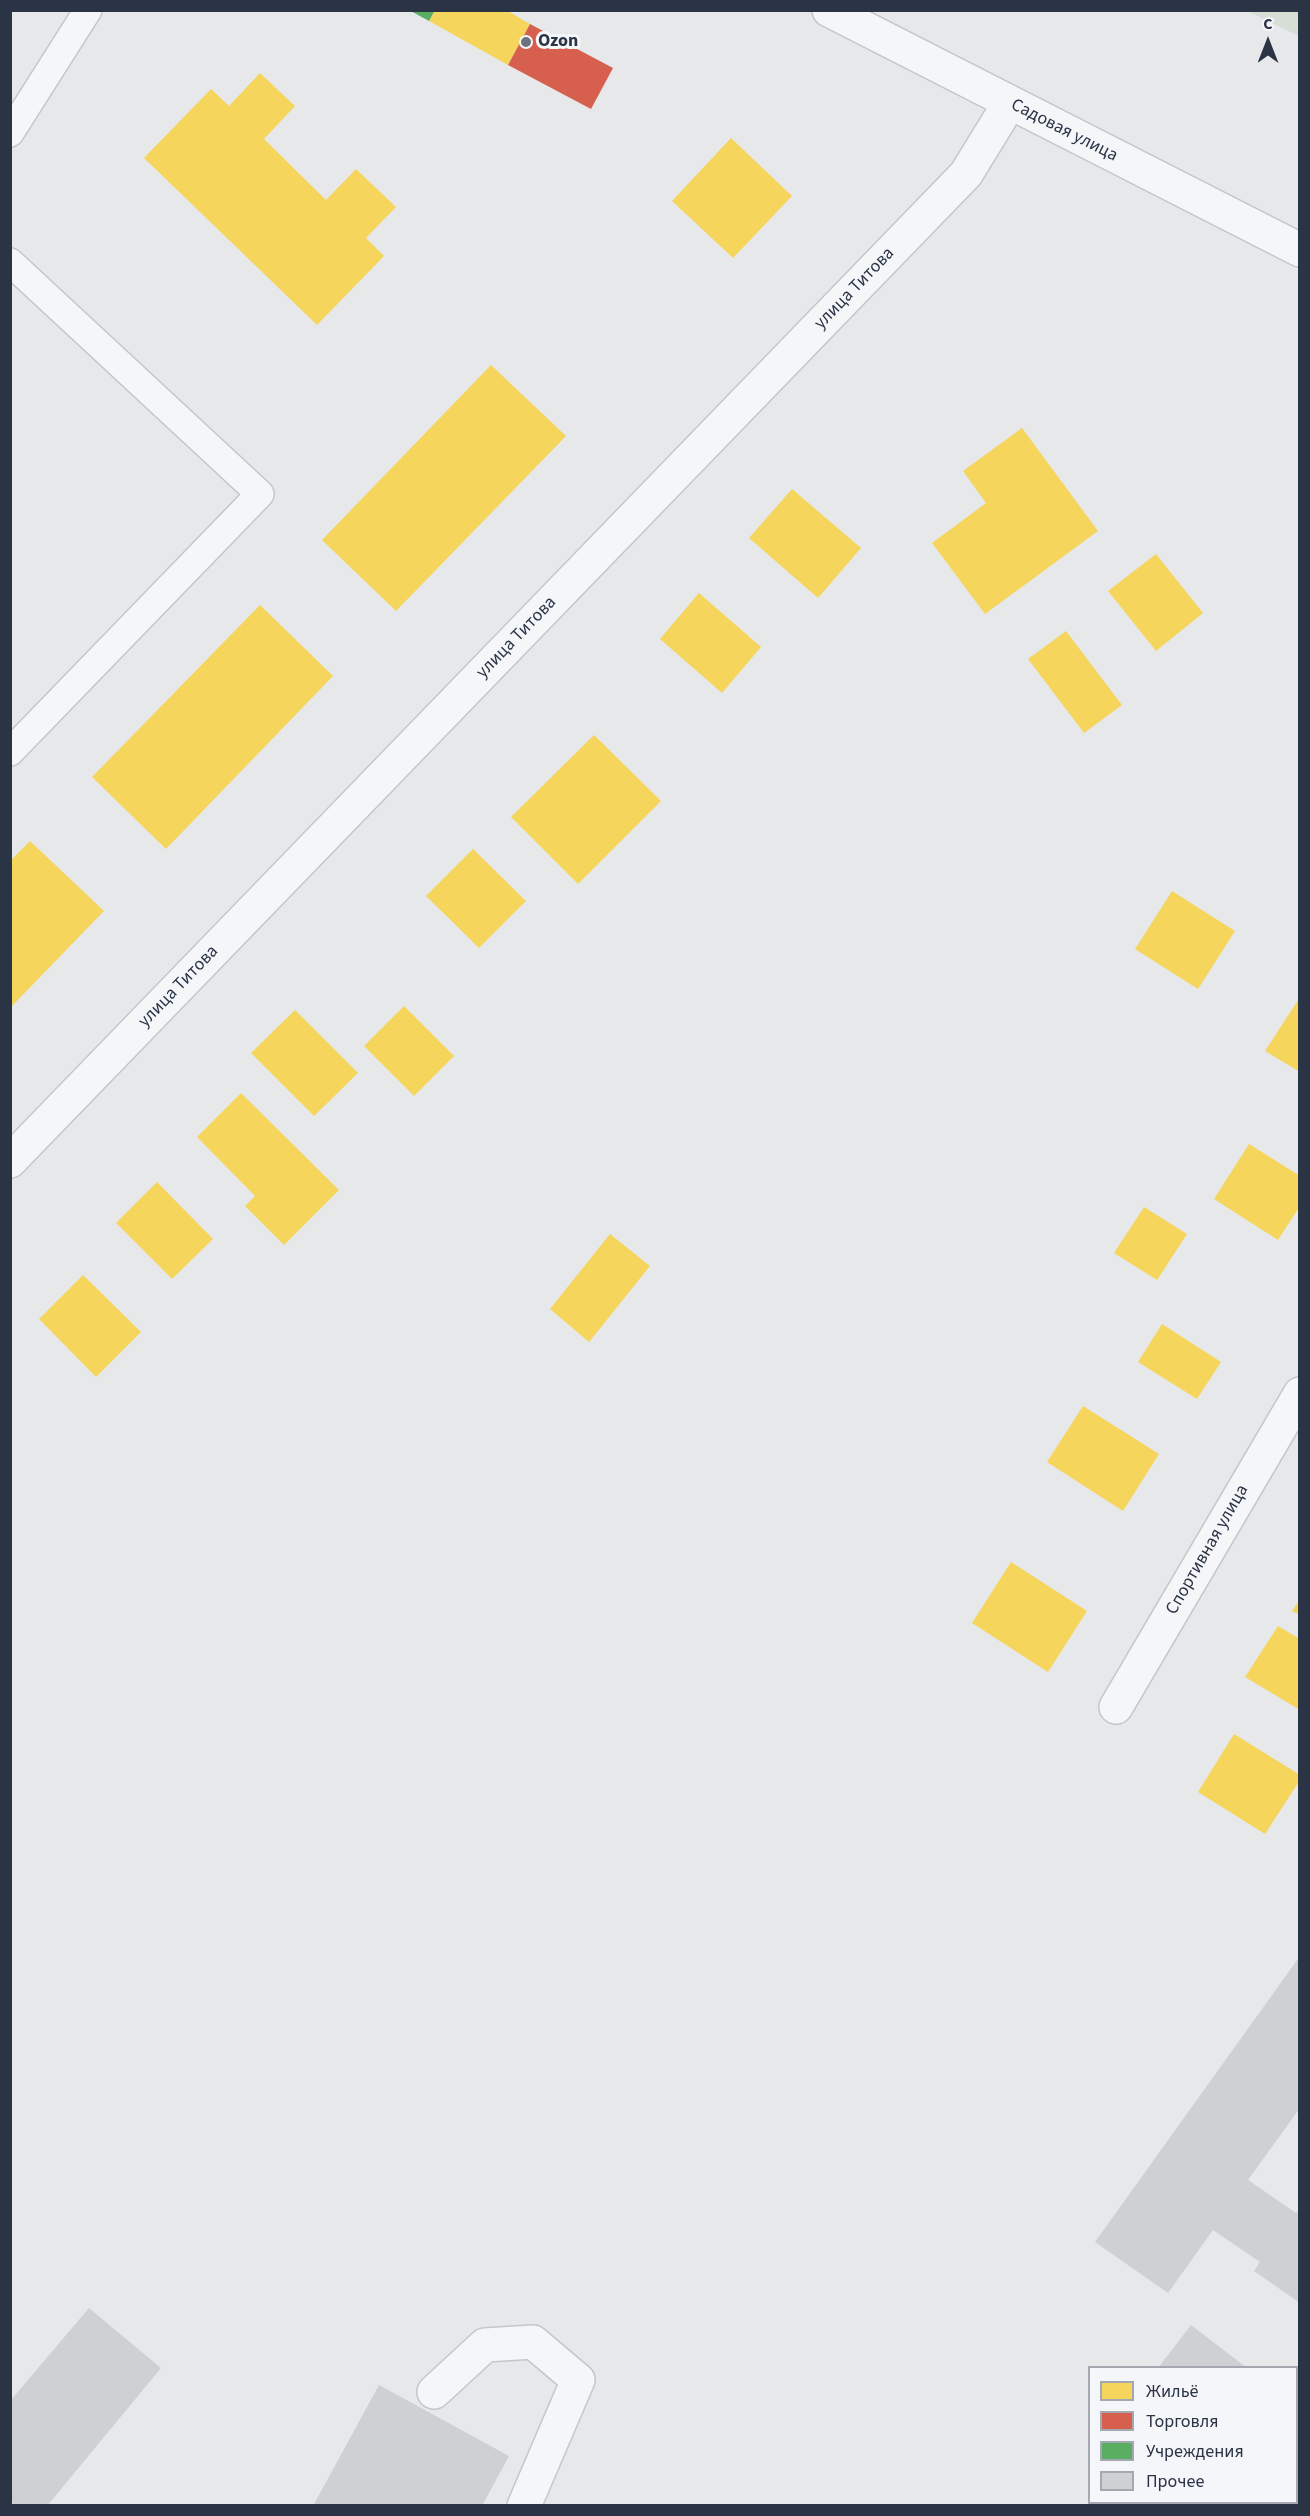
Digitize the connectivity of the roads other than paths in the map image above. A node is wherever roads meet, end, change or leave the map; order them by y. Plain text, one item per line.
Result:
1 (88, 10) edge
2 (829, 10) edge
3 (1009, 104) junction
4 (10, 132) edge
5 (1299, 250) edge
6 (10, 262) edge
7 (10, 752) edge
8 (10, 1161) edge
9 (1299, 1394) edge
10 (1116, 1707) dead end
11 (434, 2392) dead end
12 (524, 2505) edge

1 - 4 lane
2 - 3 street, Садовая улица
3 - 5 street, Садовая улица
3 - 8 street, улица Титова
6 - 7 lane
9 - 10 street, Спортивная улица
11 - 12 street

